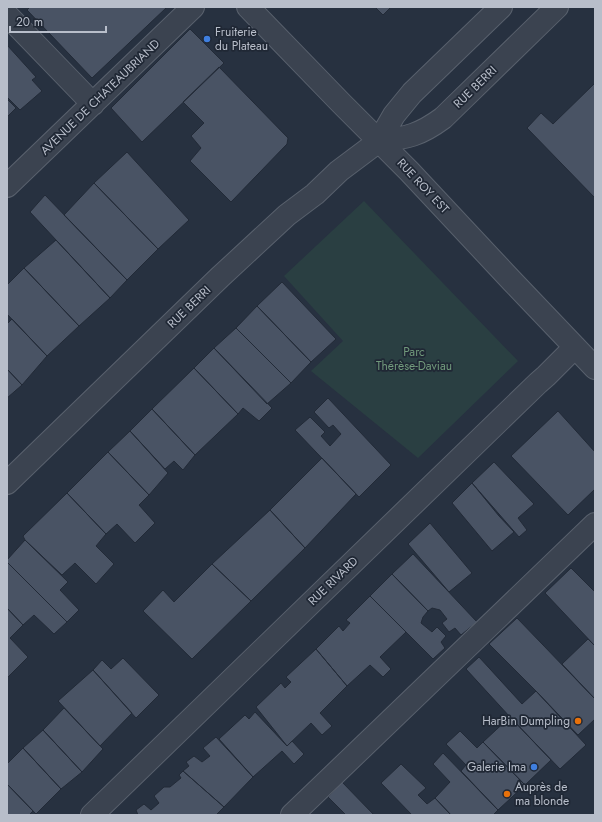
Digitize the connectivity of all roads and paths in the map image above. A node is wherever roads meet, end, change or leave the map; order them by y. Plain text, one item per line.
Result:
1 (193, 7) edge
2 (248, 7) edge
3 (501, 7) edge
4 (557, 7) edge
5 (7, 15) edge
6 (93, 104) junction
7 (379, 141) junction
8 (7, 186) edge
9 (575, 347) junction
10 (595, 368) edge
11 (7, 483) edge
12 (595, 524) edge
13 (92, 815) edge
14 (292, 815) edge

1 - 6 street, AVENUE DE CHATEAUBRIAND
2 - 7 street, RUE ROY EST
3 - 7 street, RUE BERRI
4 - 7 street, RUE BERRI
5 - 6 street
6 - 8 street, AVENUE DE CHATEAUBRIAND
7 - 9 street, RUE ROY EST
7 - 11 street, RUE BERRI
9 - 10 street, RUE ROY EST
9 - 13 street, RUE RIVARD
12 - 14 street

